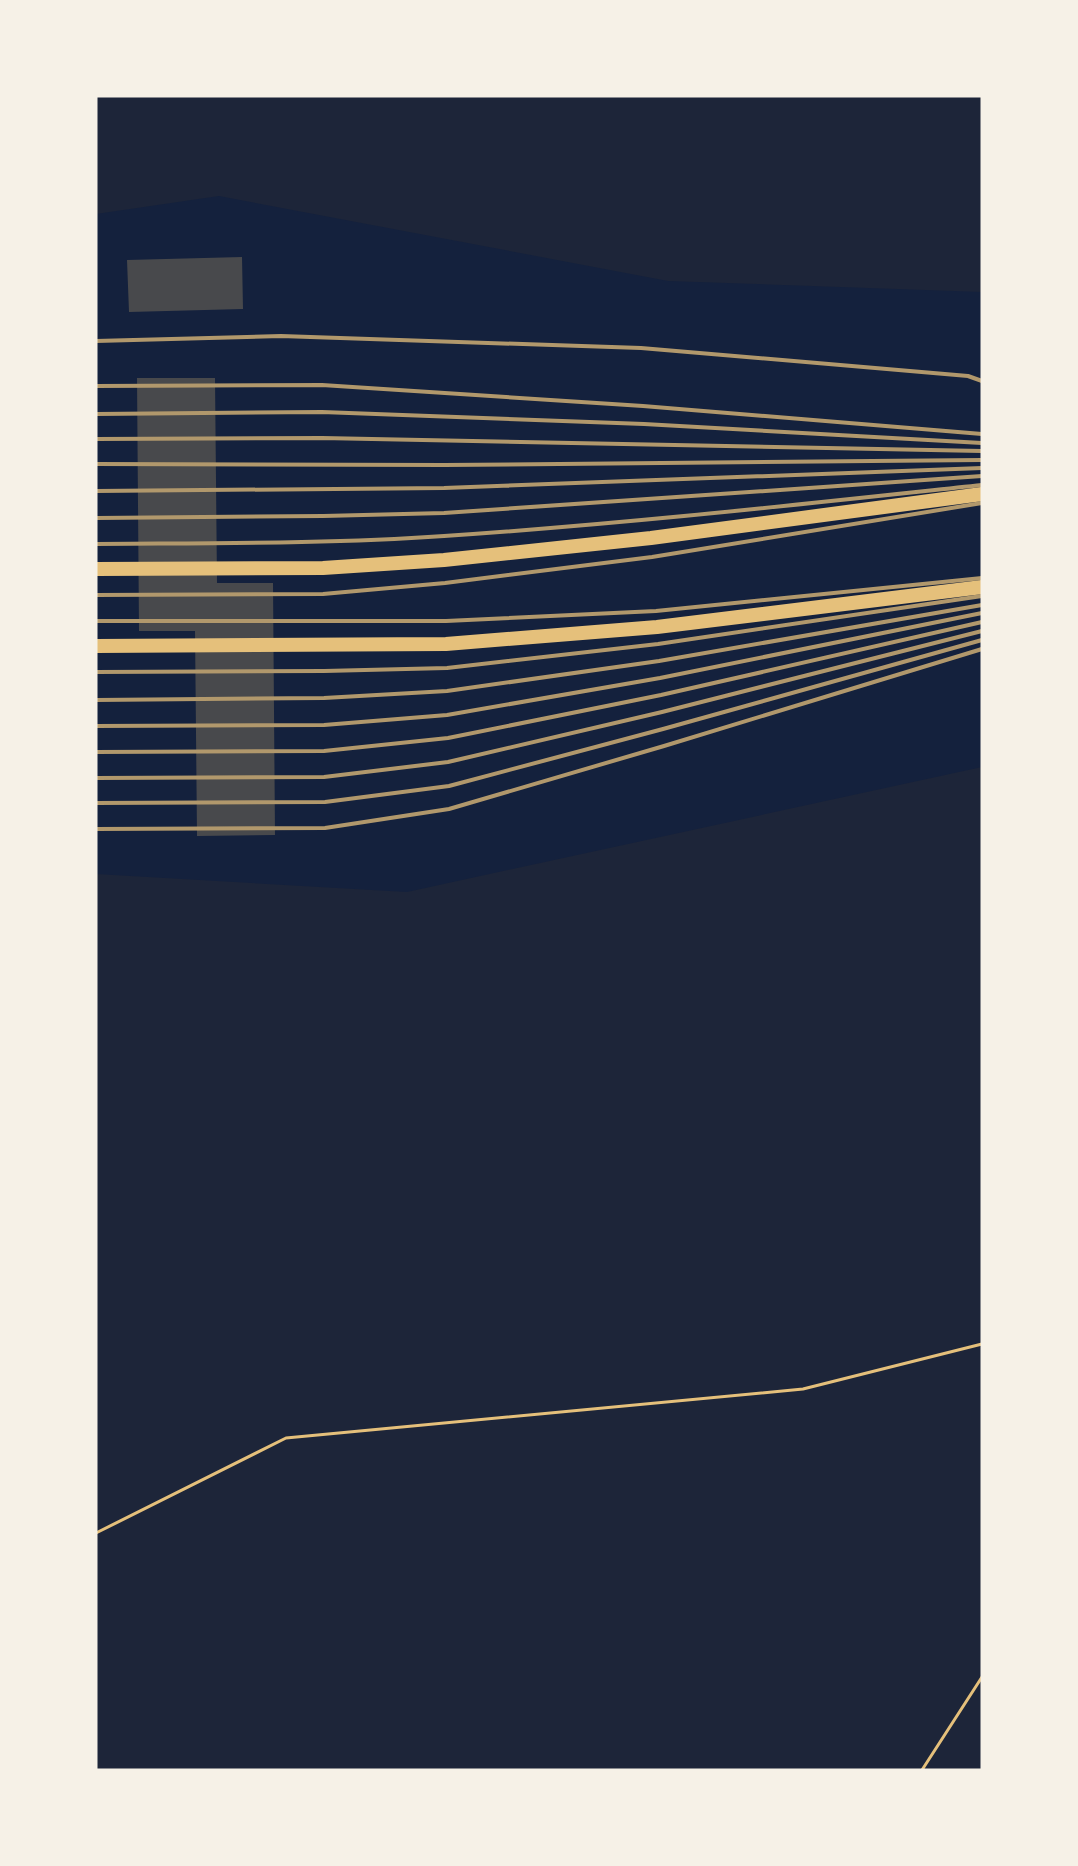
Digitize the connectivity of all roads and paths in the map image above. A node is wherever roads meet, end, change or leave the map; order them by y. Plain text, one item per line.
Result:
1 (96, 341) edge
2 (982, 381) edge
3 (96, 386) edge
4 (96, 414) edge
5 (982, 434) edge
6 (96, 439) edge
7 (982, 443) edge
8 (982, 451) edge
9 (982, 460) edge
10 (96, 464) edge
11 (982, 468) edge
12 (982, 476) edge
13 (982, 485) edge
14 (96, 491) edge
15 (982, 494) edge
16 (982, 503) edge
17 (96, 518) edge
18 (96, 544) edge
19 (96, 569) edge
20 (982, 578) edge
21 (982, 587) edge
22 (96, 595) edge
23 (982, 596) edge
24 (982, 605) edge
25 (982, 613) edge
26 (96, 622) edge
27 (982, 622) edge
28 (982, 631) edge
29 (982, 640) edge
30 (96, 646) edge
31 (982, 649) edge
32 (96, 672) edge
33 (96, 700) edge
34 (96, 726) edge
35 (96, 752) edge
36 (96, 778) edge
37 (96, 804) edge
38 (96, 829) edge
39 (982, 1344) edge
40 (96, 1533) edge
41 (982, 1677) edge
42 (922, 1770) edge

1 - 2 lane
3 - 5 lane
4 - 7 lane
6 - 8 lane
9 - 10 lane
11 - 14 lane
12 - 17 lane
13 - 18 lane
15 - 19 highway
16 - 22 lane
20 - 26 lane
21 - 30 highway
23 - 32 lane
24 - 33 lane
25 - 34 lane
27 - 35 lane
28 - 36 lane
29 - 37 lane
31 - 38 lane
39 - 40 path
41 - 42 path

